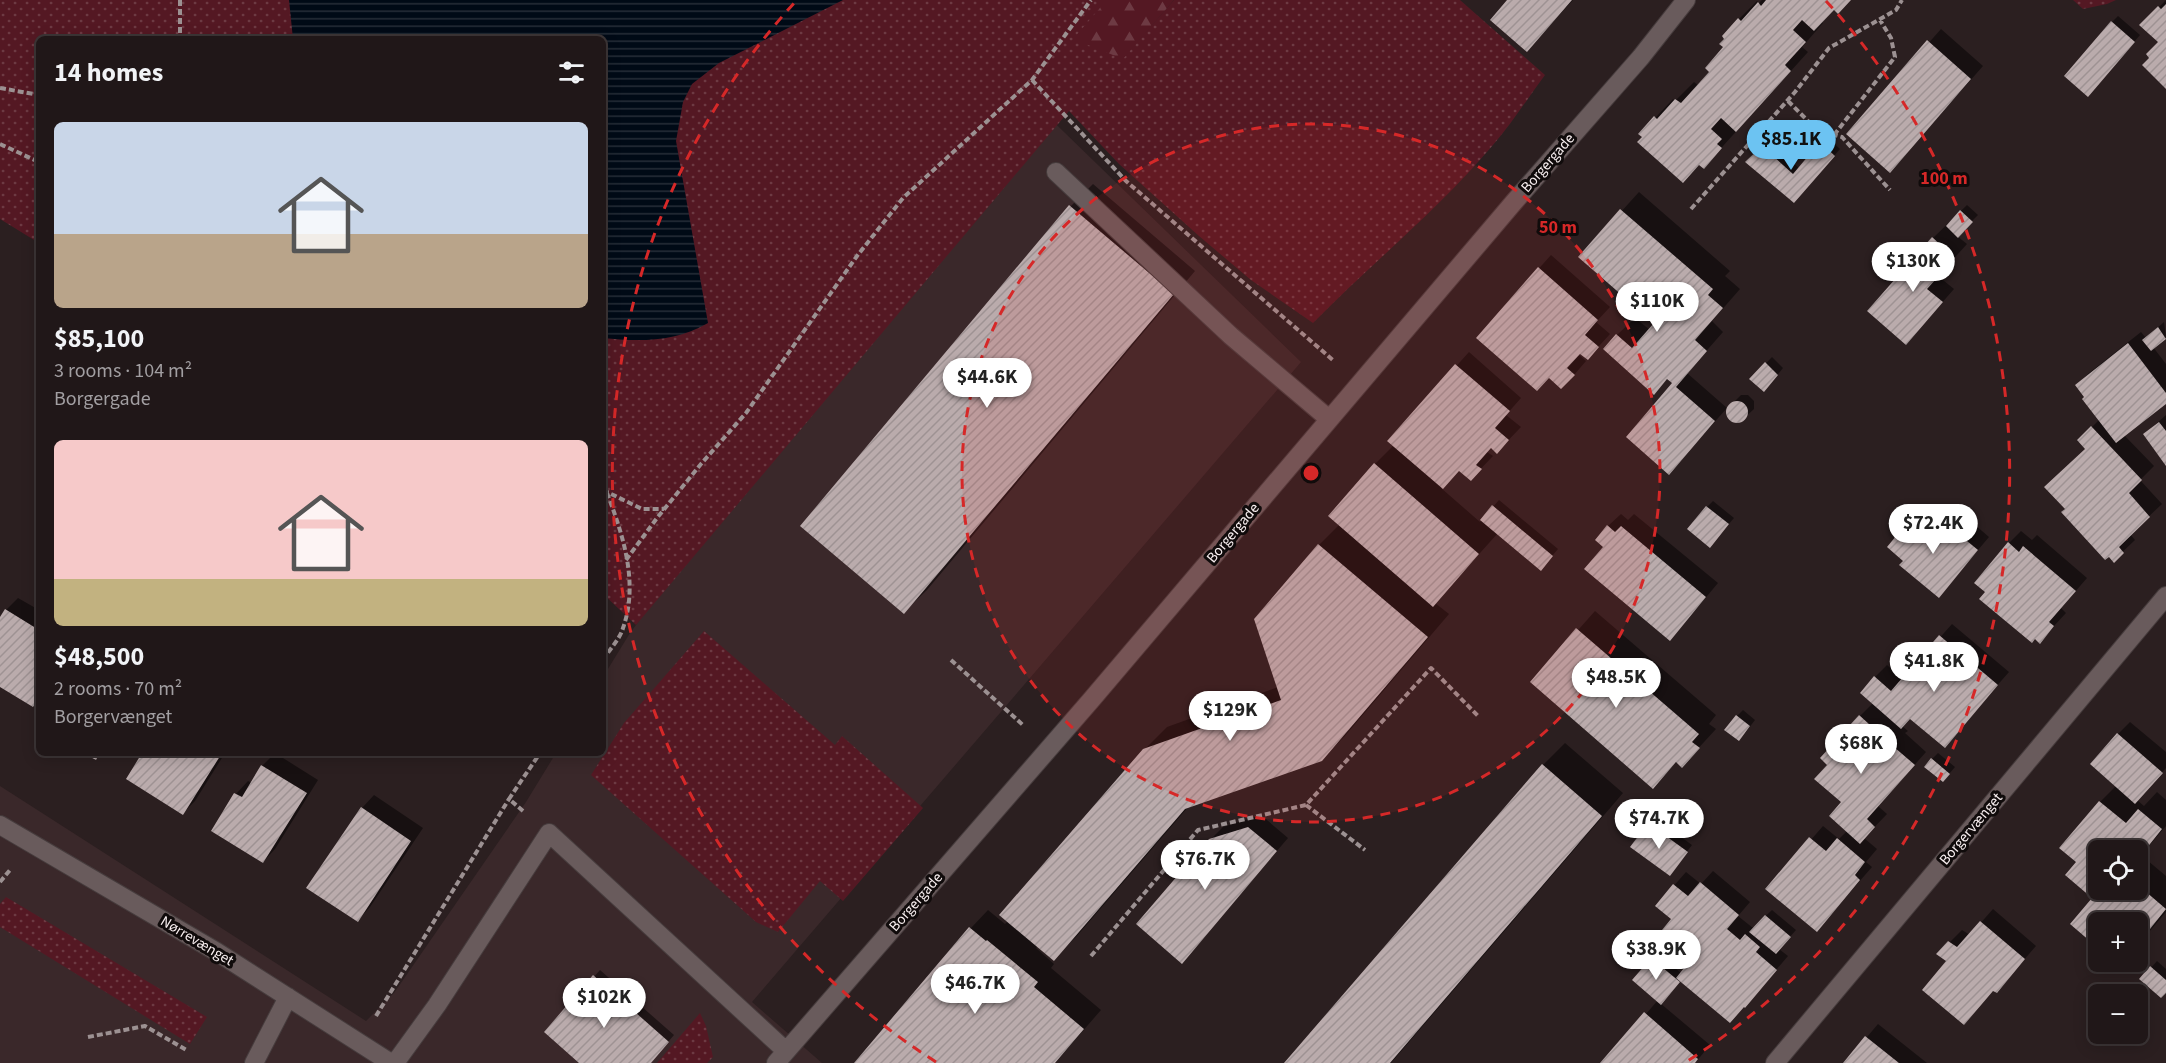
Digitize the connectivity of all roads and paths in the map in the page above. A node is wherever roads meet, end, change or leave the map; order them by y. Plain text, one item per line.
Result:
1 (180, 0) edge
2 (1091, 0) edge
3 (1686, 0) edge
4 (1902, 0) edge
5 (1880, 20) junction
6 (180, 36) edge
7 (1032, 81) junction
8 (0, 88) edge
9 (36, 94) edge
10 (1788, 101) junction
11 (1817, 130) junction
12 (1760, 131) junction
13 (1834, 135) junction
14 (0, 144) edge
15 (36, 161) edge
16 (1056, 172) dead end
17 (1890, 190) dead end
18 (1691, 209) dead end
19 (1360, 383) junction
20 (1329, 419) junction
21 (606, 491) edge
22 (606, 493) edge
23 (664, 509) junction
24 (626, 560) junction
25 (2166, 596) edge
26 (606, 656) edge
27 (951, 660) dead end
28 (1479, 717) dead end
29 (1049, 749) junction
30 (538, 756) edge
31 (509, 799) junction
32 (1306, 805) junction
33 (0, 825) edge
34 (549, 833) junction
35 (1365, 850) dead end
36 (1091, 956) dead end
37 (288, 997) junction
38 (88, 1037) dead end
39 (360, 1042) junction
40 (188, 1051) dead end
41 (781, 1057) edge
42 (254, 1063) edge
43 (393, 1063) edge
44 (1776, 1063) edge

1 - 6 path
2 - 7 path
3 - 19 street, Borgergade
4 - 5 path
5 - 10 path
5 - 13 path
7 - 19 path
7 - 23 path
8 - 9 path
10 - 11 path
10 - 12 path
11 - 12 path
11 - 13 path
12 - 18 path
13 - 17 path
14 - 15 path
16 - 20 street
19 - 20 street, Borgergade
20 - 29 street, Borgergade
21 - 23 path
22 - 24 path
23 - 24 path
24 - 26 path
25 - 44 street, Borgervænget
27 - 29 path
28 - 32 path
29 - 41 street, Borgergade
30 - 31 path
31 - 34 path
31 - 39 path
32 - 35 path
32 - 36 path
33 - 37 street, Nørrevænget
34 - 41 street
34 - 43 street
37 - 39 street, Nørrevænget
37 - 42 street
38 - 40 path
39 - 43 street, Nørrevænget

